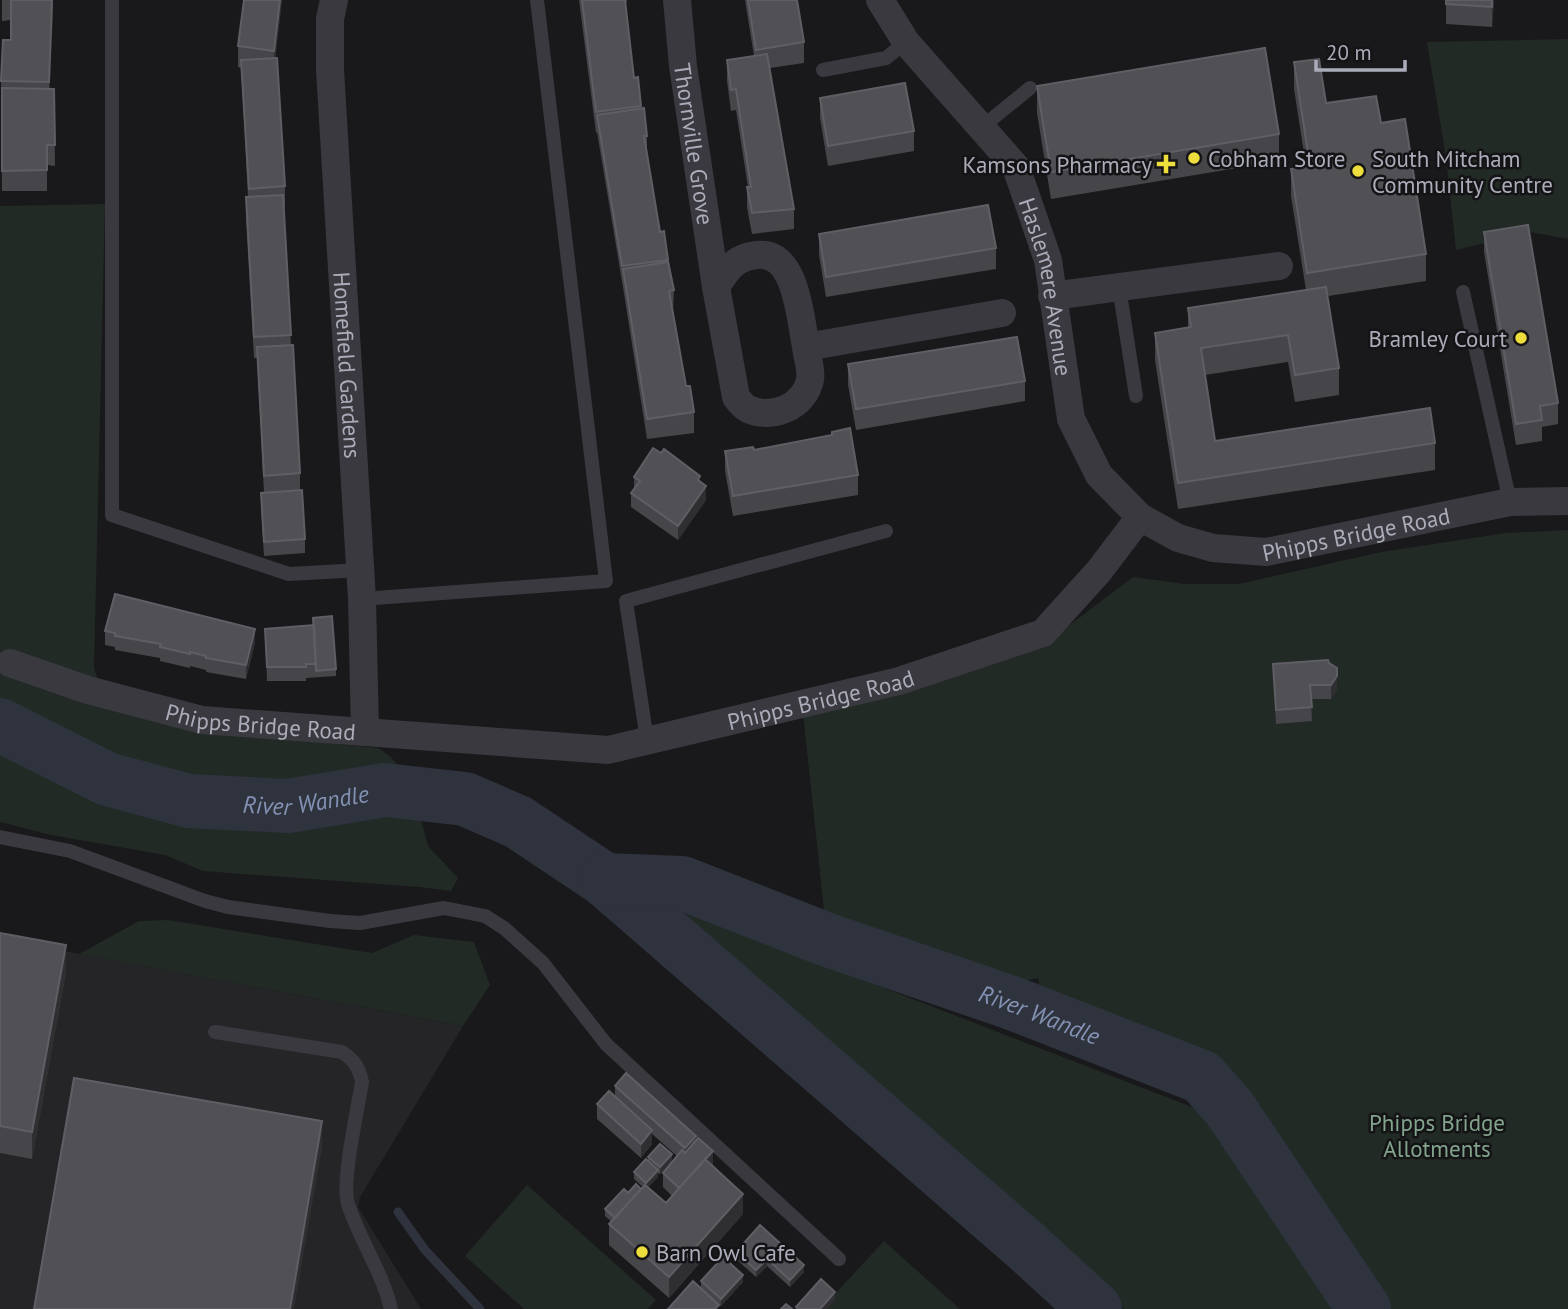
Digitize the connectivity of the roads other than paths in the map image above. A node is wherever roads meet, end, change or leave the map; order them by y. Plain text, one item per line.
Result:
1 (112, 0) edge
2 (334, 0) edge
3 (537, 0) edge
4 (677, 0) edge
5 (880, 0) edge
6 (906, 42) junction
7 (823, 70) dead end
8 (1030, 88) dead end
9 (982, 127) junction
10 (1279, 266) dead end
11 (716, 287) junction
12 (1119, 287) junction
13 (1464, 292) dead end
14 (1052, 296) junction
15 (1002, 313) dead end
16 (806, 347) junction
17 (1136, 396) dead end
18 (1568, 501) edge
19 (1510, 502) junction
20 (1140, 517) junction
21 (886, 531) dead end
22 (361, 570) junction
23 (362, 599) junction
24 (10, 663) dead end
25 (365, 732) junction
26 (647, 740) junction
27 (0, 838) edge
28 (215, 1032) dead end
29 (839, 1259) dead end
30 (391, 1309) edge

1 - 22 lane
2 - 22 street, Homefield Gardens
3 - 23 lane
4 - 11 street, Thornville Grove
5 - 6 street, Haslemere Avenue
6 - 7 lane
6 - 9 street, Haslemere Avenue
8 - 9 lane
9 - 14 street, Haslemere Avenue
10 - 12 street
11 - 16 street, Thornville Grove
11 - 16 street, Thornville Grove
12 - 14 street
12 - 17 lane
13 - 19 lane
14 - 20 street, Haslemere Avenue
15 - 16 street
18 - 19 street, Phipps Bridge Road
19 - 20 street, Phipps Bridge Road
20 - 26 street, Phipps Bridge Road
21 - 26 lane
22 - 23 street, Homefield Gardens
23 - 25 street, Homefield Gardens
24 - 25 street, Phipps Bridge Road
25 - 26 street, Phipps Bridge Road
27 - 29 lane
28 - 30 lane

